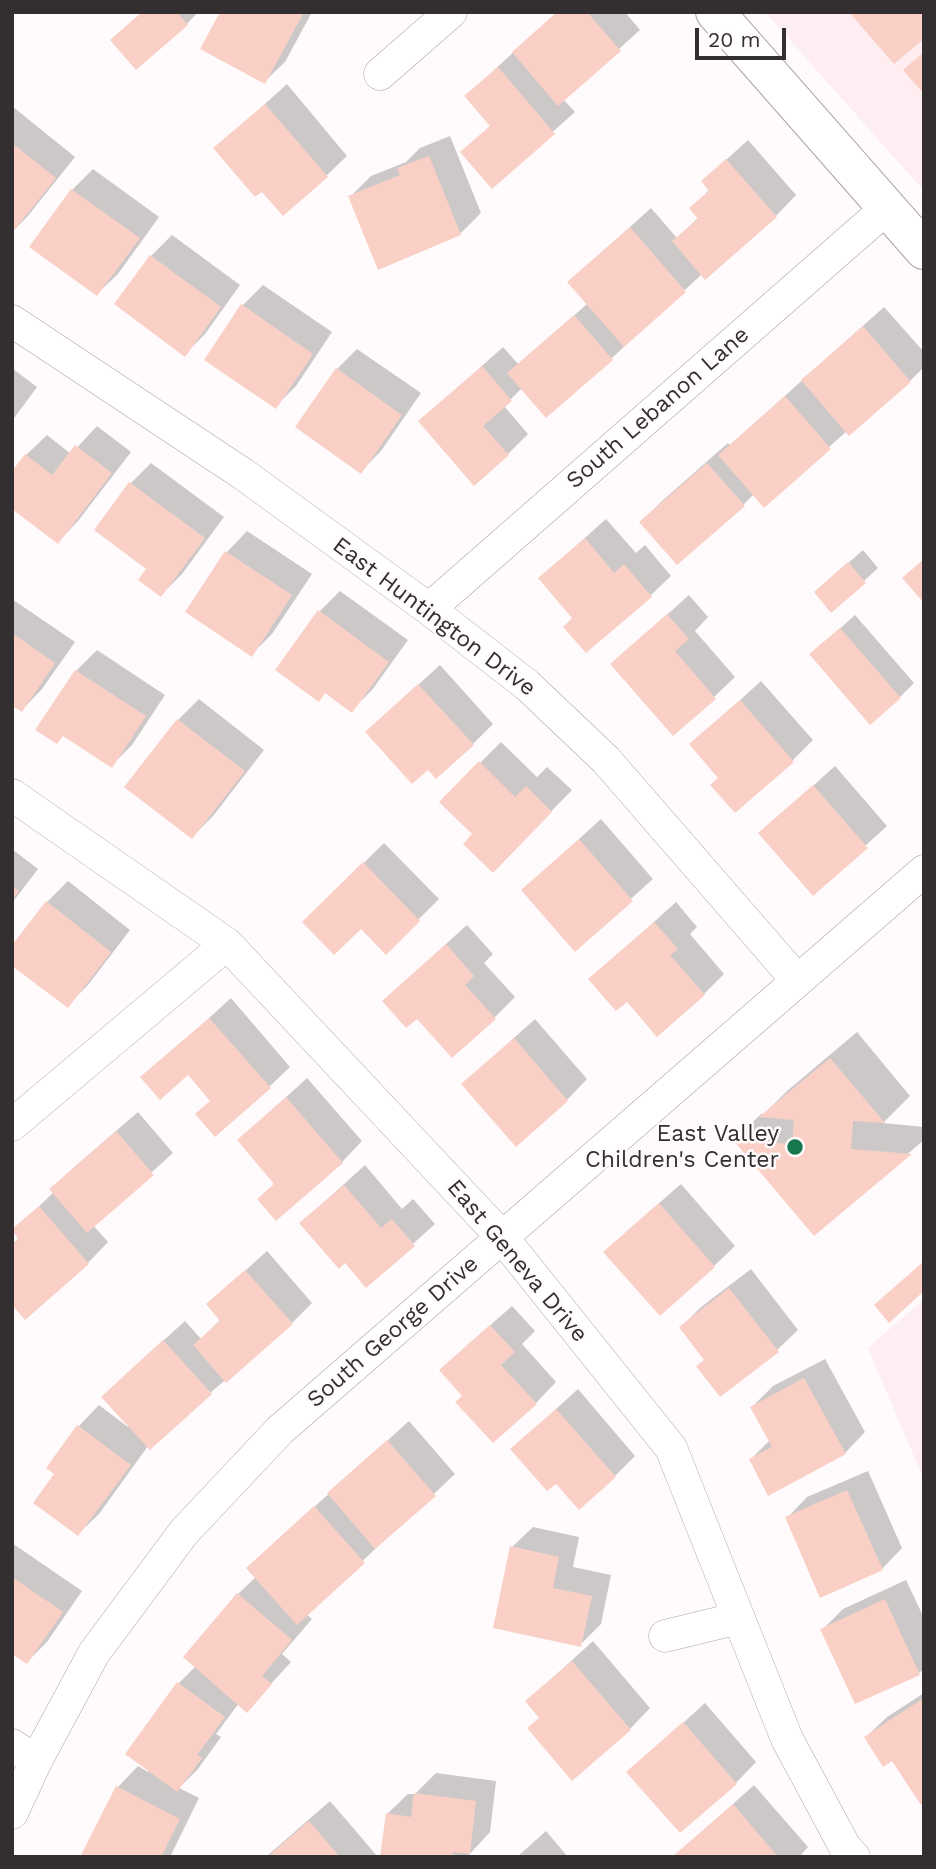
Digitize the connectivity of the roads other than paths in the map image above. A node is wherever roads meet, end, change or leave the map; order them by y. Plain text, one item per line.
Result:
1 (450, 12) edge
2 (715, 12) edge
3 (380, 74) dead end
4 (887, 208) junction
5 (924, 250) edge
6 (12, 321) edge
7 (429, 609) junction
8 (12, 795) edge
9 (924, 871) edge
10 (227, 944) junction
11 (797, 980) junction
12 (12, 1125) edge
13 (502, 1237) junction
14 (739, 1618) junction
15 (665, 1636) dead end
16 (24, 1753) edge
17 (12, 1813) edge
18 (853, 1857) edge

1 - 3 street
2 - 4 main road
4 - 5 main road
4 - 7 street, South Lebanon Lane
6 - 7 street, East Huntington Drive
7 - 11 street, East Huntington Drive
8 - 10 street, East Geneva Drive
9 - 11 street, South George Drive
10 - 12 street
10 - 13 street, East Geneva Drive
11 - 13 street, South George Drive
13 - 14 street, East Geneva Drive
13 - 16 street, South George Drive
14 - 15 street
14 - 18 street, East Geneva Drive
16 - 17 street, South George Drive

